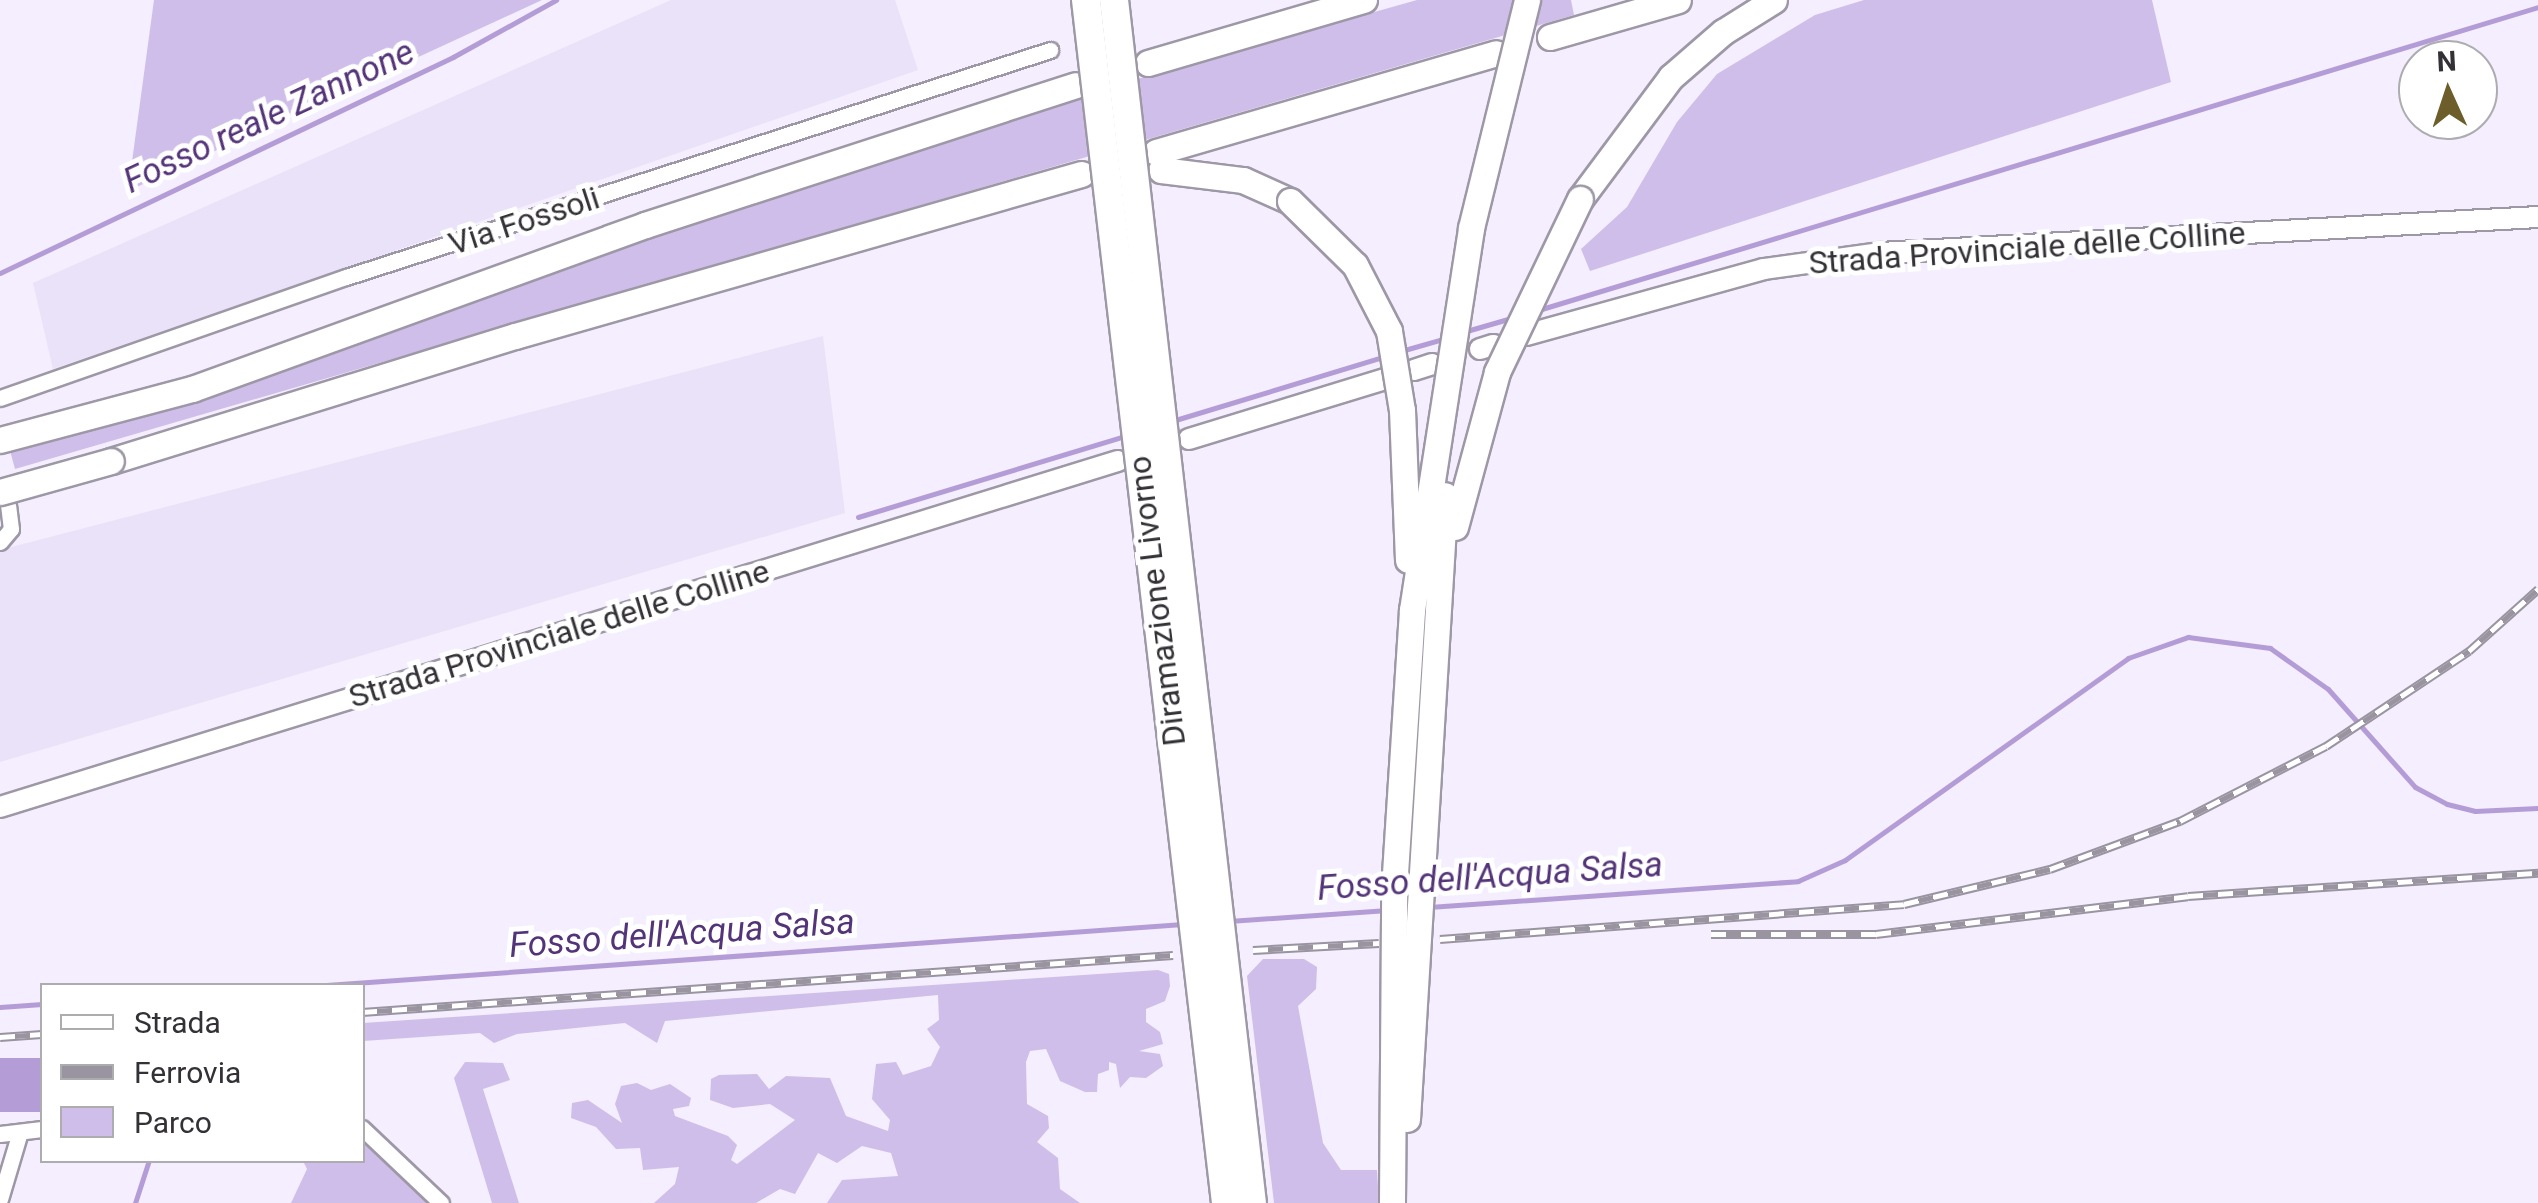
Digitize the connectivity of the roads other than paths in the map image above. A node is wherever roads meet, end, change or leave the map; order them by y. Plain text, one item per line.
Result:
1 (1086, 0) edge
2 (1114, 0) edge
3 (1364, 0) edge
4 (1527, 0) edge
5 (1542, 0) edge
6 (1678, 0) edge
7 (1774, 0) edge
8 (1550, 37) dead end
9 (1050, 50) dead end
10 (1496, 53) dead end
11 (1148, 63) dead end
12 (1074, 85) dead end
13 (1081, 174) dead end
14 (2538, 218) edge
15 (1526, 335) dead end
16 (1388, 378) dead end
17 (0, 398) edge
18 (1189, 439) dead end
19 (0, 440) edge
20 (1118, 461) dead end
21 (4, 499) edge
22 (0, 542) edge
23 (1425, 610) junction
24 (0, 807) edge
25 (40, 1129) edge
26 (365, 1131) edge
27 (20, 1132) junction
28 (0, 1134) edge
29 (0, 1199) edge
30 (441, 1203) edge
31 (1226, 1203) edge
32 (1252, 1203) edge
33 (1392, 1203) edge
34 (1408, 1203) edge

1 - 31 highway, Diramazione Livorno, bridge
2 - 32 highway, Diramazione Livorno, bridge
3 - 11 highway
4 - 23 highway, bridge
5 - 23 highway, bridge
6 - 8 highway
7 - 23 highway, bridge
9 - 17 street, Via Fossoli
10 - 23 highway, bridge
12 - 19 highway
13 - 21 highway, bridge
14 - 15 main road, Strada Provinciale delle Colline
16 - 18 main road
20 - 24 main road, Strada Provinciale delle Colline
21 - 22 street
23 - 33 highway, bridge
23 - 34 highway, bridge
25 - 27 street
26 - 30 street
27 - 28 street
27 - 29 street

